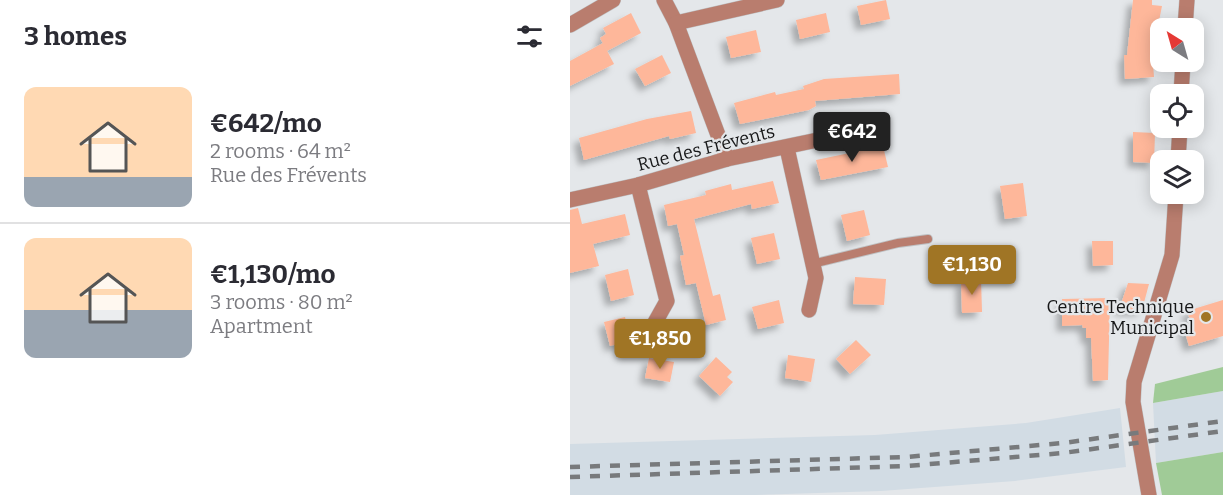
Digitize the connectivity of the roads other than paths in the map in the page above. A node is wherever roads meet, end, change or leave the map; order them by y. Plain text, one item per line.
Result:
1 (614, 0) edge
2 (664, 0) edge
3 (777, 0) edge
4 (1187, 0) edge
5 (1186, 18) edge
6 (676, 23) junction
7 (570, 25) edge
8 (850, 133) dead end
9 (787, 148) junction
10 (728, 159) junction
11 (638, 185) junction
12 (570, 200) edge
13 (1175, 204) edge
14 (928, 239) dead end
15 (812, 264) junction
16 (809, 310) dead end
17 (653, 326) dead end
18 (1149, 495) edge

1 - 7 street
2 - 6 street
3 - 6 street
4 - 5 street
6 - 10 street
8 - 9 street, Rue des Frévents
9 - 10 street, Rue des Frévents
9 - 15 street
10 - 11 street, Rue des Frévents
11 - 12 street, Rue des Frévents
11 - 17 street
13 - 18 street
14 - 15 lane
15 - 16 street

